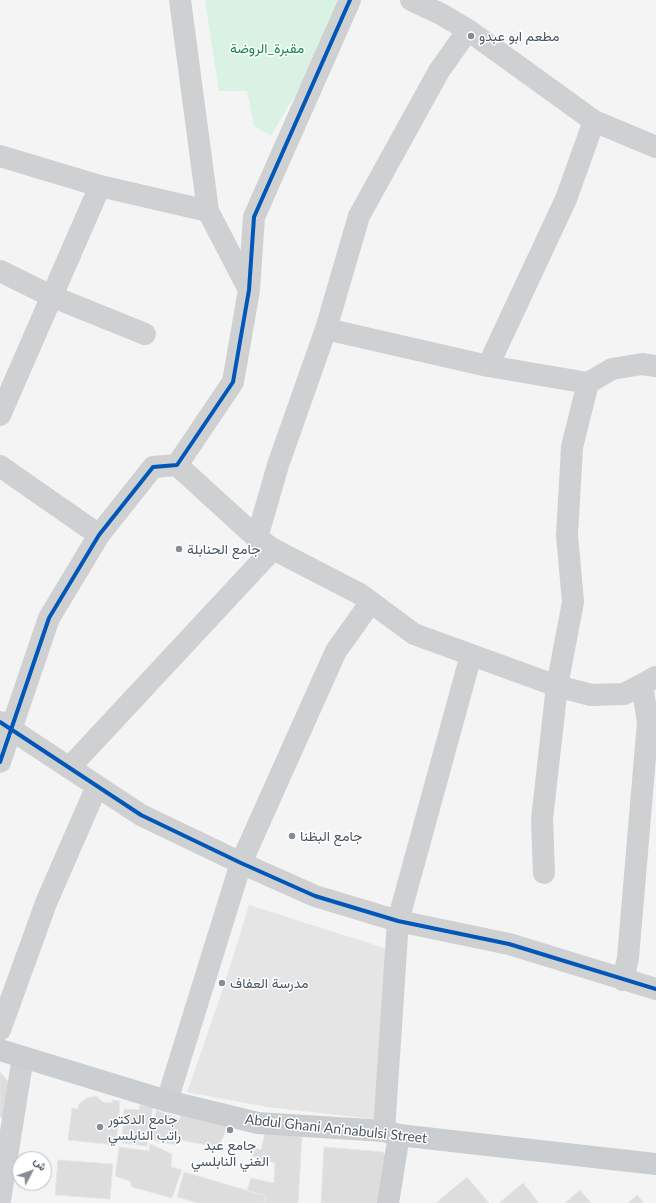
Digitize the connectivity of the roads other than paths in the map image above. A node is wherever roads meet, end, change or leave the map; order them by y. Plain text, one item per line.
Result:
1 (180, 0) edge
2 (350, 0) edge
3 (411, 0) edge
4 (444, 7) edge
5 (468, 30) junction
6 (594, 121) junction
7 (656, 147) edge
8 (0, 156) edge
9 (100, 186) junction
10 (208, 211) junction
11 (0, 271) edge
12 (249, 290) junction
13 (51, 296) junction
14 (326, 330) junction
15 (145, 334) dead end
16 (488, 366) junction
17 (656, 366) edge
18 (588, 383) junction
19 (0, 415) edge
20 (177, 465) junction
21 (0, 466) edge
22 (99, 535) junction
23 (265, 544) junction
24 (370, 602) junction
25 (471, 655) junction
26 (649, 681) edge
27 (557, 686) junction
28 (5, 725) edge
29 (0, 762) edge
30 (69, 768) junction
31 (97, 786) junction
32 (241, 863) junction
33 (544, 874) dead end
34 (398, 921) junction
35 (623, 980) junction
36 (656, 989) edge
37 (0, 1030) edge
38 (0, 1050) edge
39 (23, 1057) junction
40 (167, 1100) junction
41 (392, 1133) junction
42 (656, 1164) edge
43 (0, 1200) edge
44 (388, 1203) edge

1 - 10 street
2 - 12 street
3 - 4 street
4 - 5 street
5 - 6 street
5 - 14 street
6 - 7 street
6 - 16 street
8 - 9 street
9 - 10 street
9 - 13 street
10 - 12 street
11 - 13 street
12 - 20 street
13 - 15 street
13 - 19 street
14 - 16 street
14 - 23 street
16 - 18 street
17 - 18 street
18 - 27 street
20 - 22 street
20 - 23 street
21 - 22 street
22 - 28 street
23 - 24 street
23 - 30 street
24 - 25 street
24 - 32 street
25 - 27 street
25 - 34 street
26 - 27 street
26 - 35 street
27 - 33 street
28 - 29 street
28 - 30 street
30 - 31 street
31 - 32 street
31 - 37 street
32 - 34 street
32 - 40 street
34 - 35 street
34 - 41 street
35 - 36 street
38 - 39 main road, Abdul Ghani An'nabulsi Street
39 - 40 main road, Abdul Ghani An'nabulsi Street
39 - 43 street
40 - 41 main road, Abdul Ghani An'nabulsi Street
41 - 42 main road, Abdul Ghani An'nabulsi Street
41 - 44 main road

